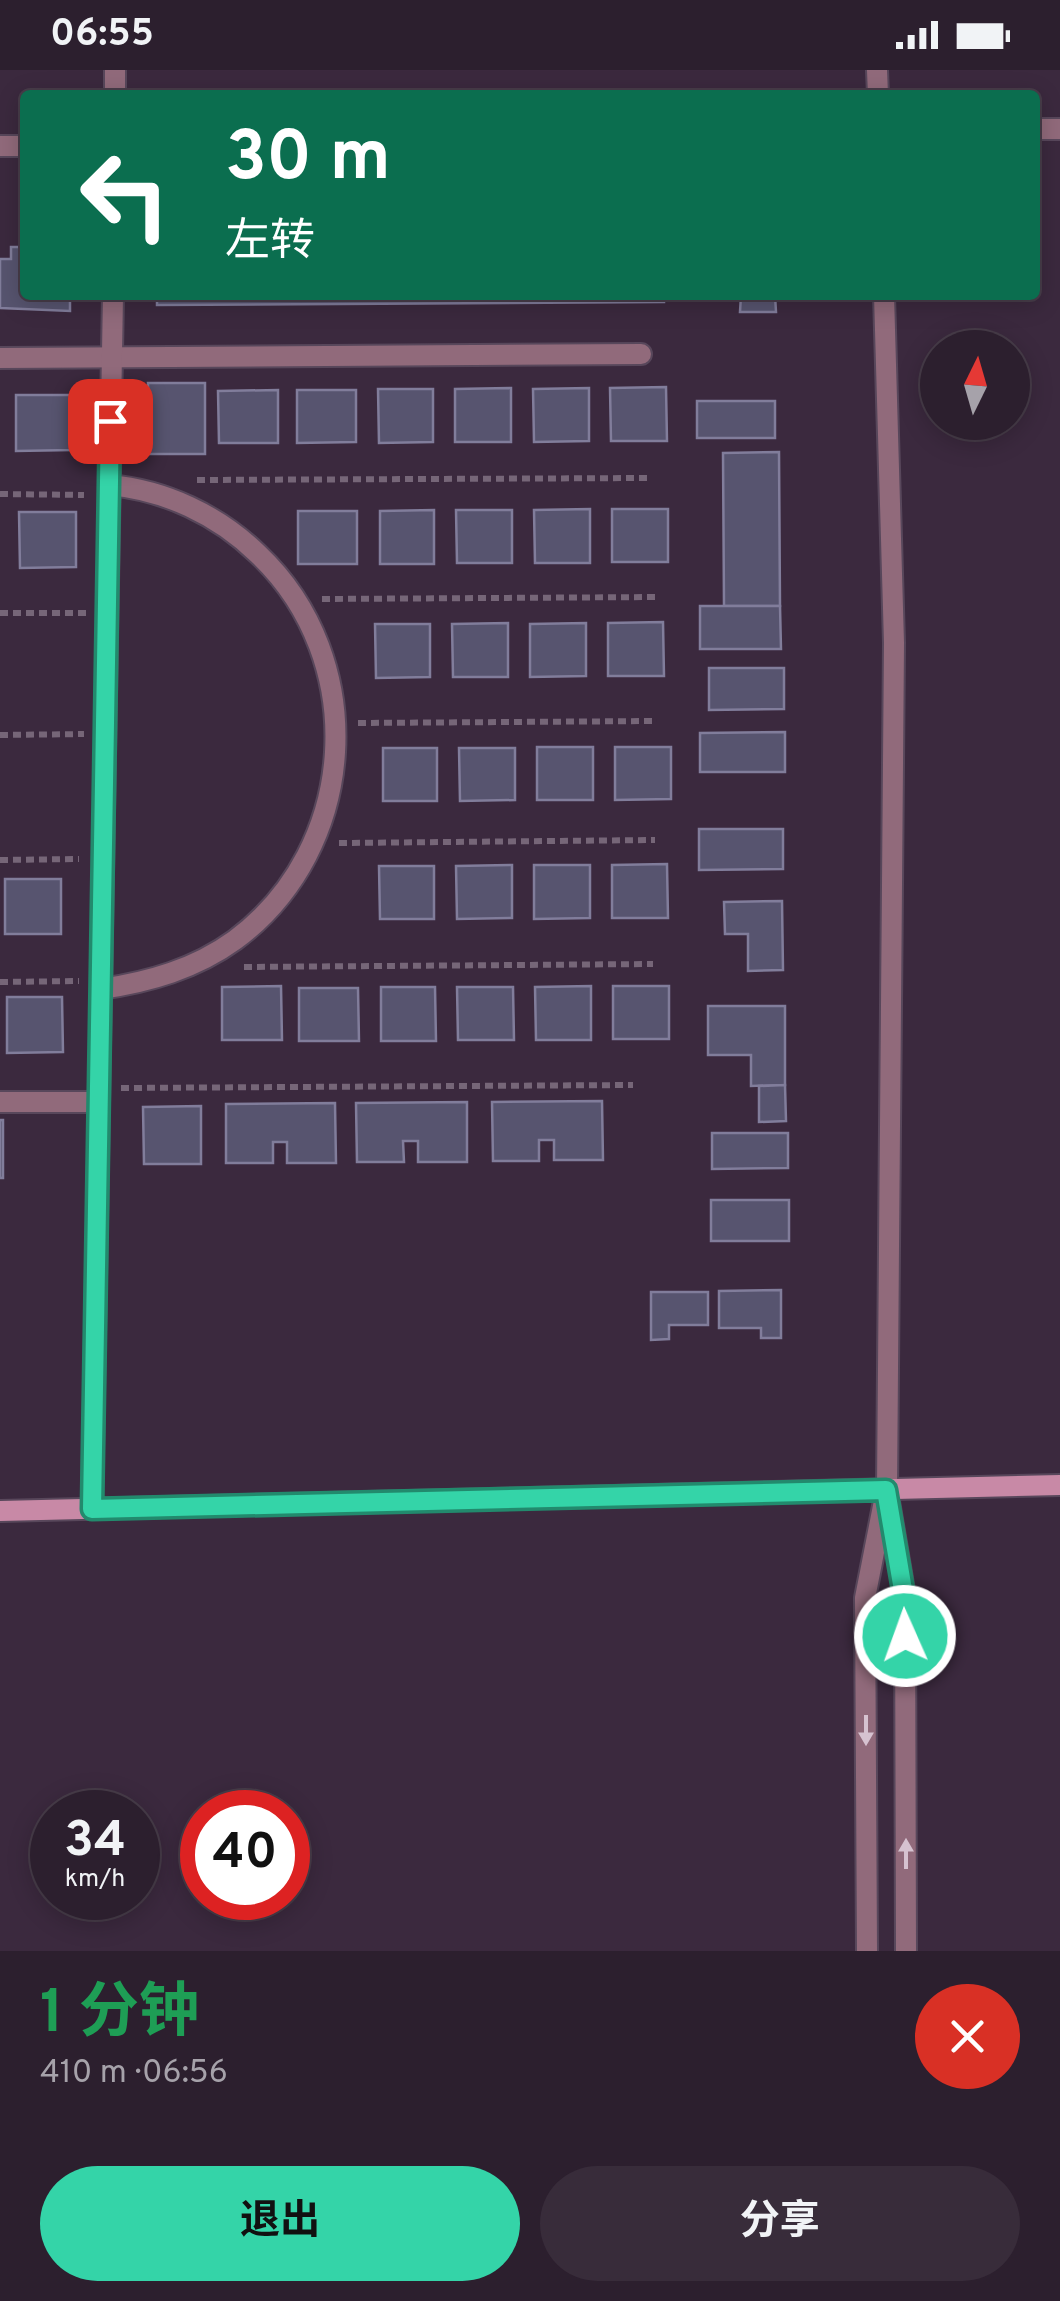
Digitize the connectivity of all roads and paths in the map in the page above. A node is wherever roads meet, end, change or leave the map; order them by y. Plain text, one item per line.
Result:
1 (112, 300) edge
2 (884, 300) edge
3 (642, 354) dead end
4 (0, 358) edge
5 (112, 358) junction
6 (647, 478) dead end
7 (109, 490) junction
8 (152, 493) junction
9 (0, 494) edge
10 (658, 597) dead end
11 (296, 600) junction
12 (0, 613) edge
13 (108, 614) junction
14 (658, 722) dead end
15 (337, 723) junction
16 (105, 734) junction
17 (0, 735) edge
18 (655, 840) dead end
19 (313, 843) junction
20 (103, 859) junction
21 (0, 860) edge
22 (204, 960) junction
23 (653, 964) dead end
24 (0, 982) edge
25 (101, 985) junction
26 (633, 1085) dead end
27 (99, 1095) junction
28 (0, 1102) edge
29 (1060, 1486) edge
30 (886, 1490) junction
31 (92, 1509) junction
32 (0, 1511) edge
33 (867, 1951) edge
34 (906, 1951) edge

1 - 5 street
2 - 30 street
3 - 5 street
4 - 5 street
5 - 7 street
6 - 8 path
7 - 8 street
7 - 9 path
7 - 13 street
8 - 11 street
10 - 11 path
11 - 15 street
12 - 13 path
13 - 16 street
14 - 15 path
15 - 19 street
16 - 17 path
16 - 20 street
18 - 19 path
19 - 22 street
20 - 21 path
20 - 25 street
22 - 23 path
22 - 25 street
24 - 25 path
25 - 27 street
26 - 27 path
27 - 28 street
27 - 31 street
29 - 30 main road
30 - 31 main road
30 -> 33 street
34 -> 30 street
31 - 32 main road

